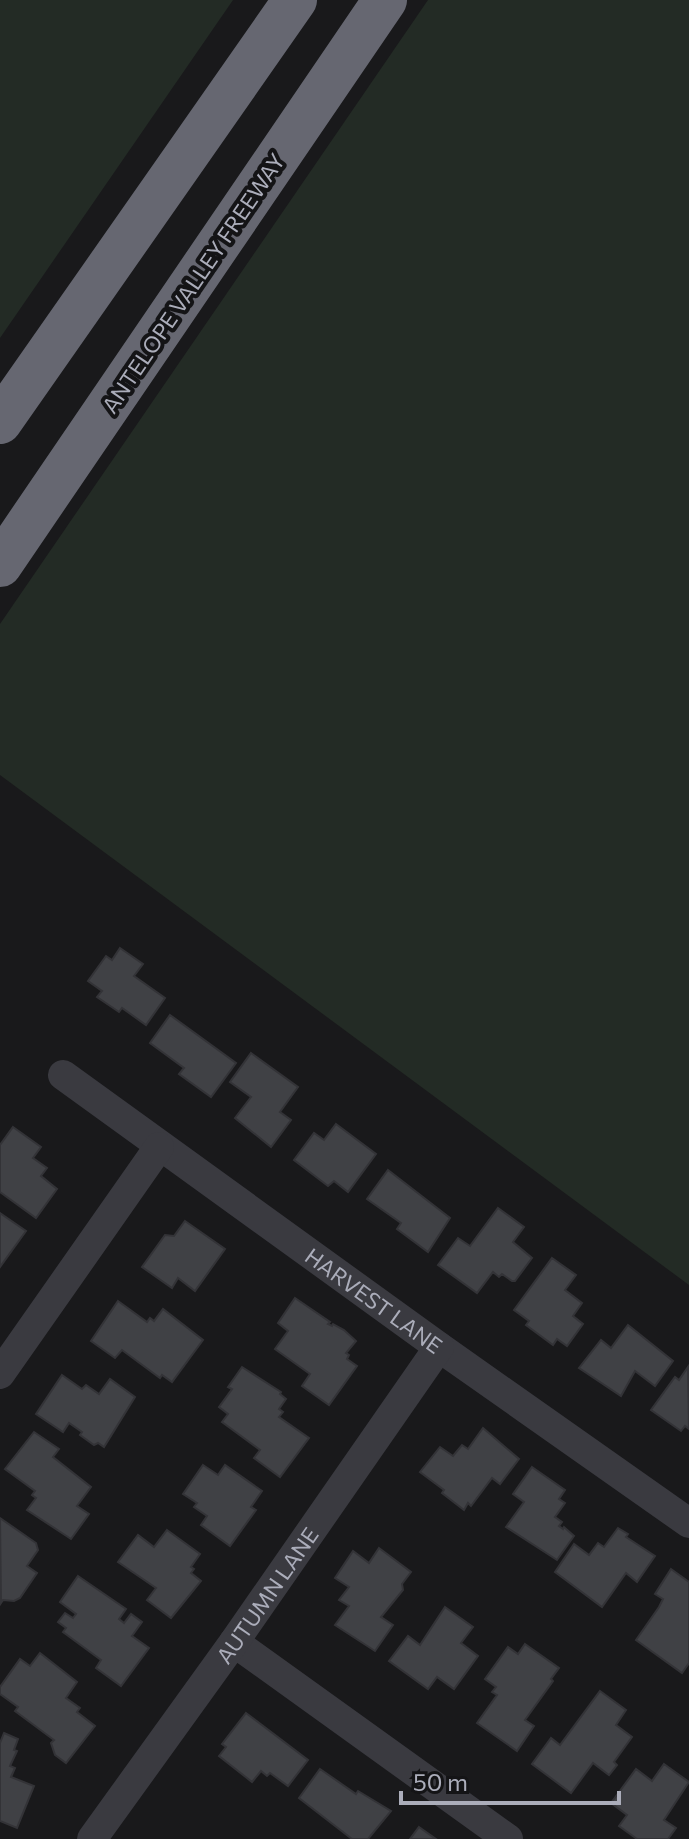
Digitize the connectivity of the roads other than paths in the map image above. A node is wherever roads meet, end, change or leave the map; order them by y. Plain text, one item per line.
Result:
1 (295, 0) edge
2 (385, 0) edge
3 (0, 422) edge
4 (0, 565) edge
5 (63, 1075) dead end
6 (159, 1147) junction
7 (439, 1347) junction
8 (0, 1374) edge
9 (689, 1523) edge
10 (234, 1642) junction
11 (92, 1839) edge
12 (508, 1839) edge

1 - 3 highway
2 - 4 highway, ANTELOPE VALLEY FREEWAY
5 - 6 street, HARVEST LANE
6 - 7 street, HARVEST LANE
6 - 8 street
7 - 9 street, HARVEST LANE
7 - 10 street, AUTUMN LANE
10 - 11 street, AUTUMN LANE
10 - 12 street

